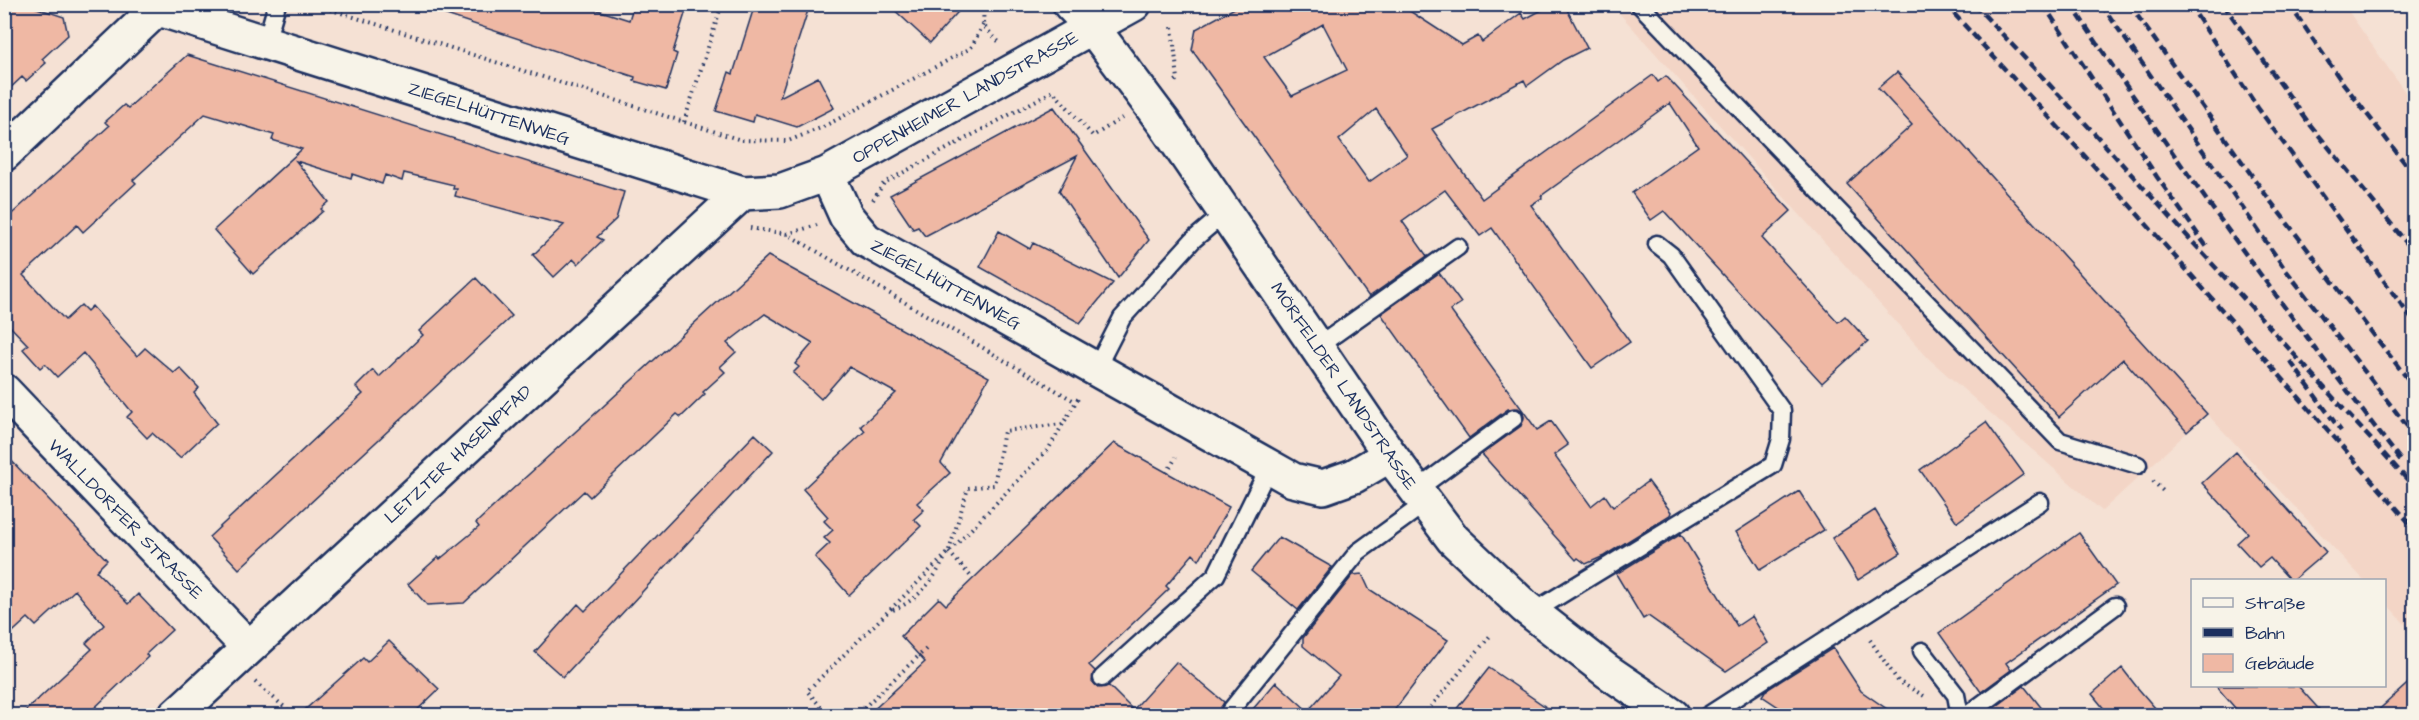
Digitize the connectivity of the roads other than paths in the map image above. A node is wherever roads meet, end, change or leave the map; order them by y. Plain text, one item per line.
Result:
1 (277, 4) edge
2 (1134, 4) edge
3 (1639, 4) edge
4 (150, 7) edge
5 (1081, 16) edge
6 (266, 42) junction
7 (4, 154) edge
8 (827, 174) junction
9 (742, 193) junction
10 (1226, 212) junction
11 (1657, 244) dead end
12 (1458, 247) dead end
13 (1317, 346) junction
14 (1097, 367) junction
15 (4, 391) edge
16 (1514, 418) dead end
17 (1390, 455) junction
18 (2138, 465) dead end
19 (1269, 467) junction
20 (1420, 497) junction
21 (2040, 502) dead end
22 (2115, 606) dead end
23 (1534, 614) junction
24 (1922, 651) dead end
25 (240, 655) junction
26 (1102, 678) dead end
27 (1227, 715) edge
28 (175, 716) edge
29 (1673, 716) edge
30 (1707, 716) edge
31 (1960, 716) edge
32 (1966, 716) edge

1 - 6 lane
2 - 5 street, OPPENHEIMER LANDSTRASSE
3 - 18 lane
4 - 6 street, ZIEGELHÜTTENWEG
4 - 7 street
5 - 8 street, OPPENHEIMER LANDSTRASSE
5 - 10 street, MÖRFELDER LANDSTRASSE
6 - 9 street, ZIEGELHÜTTENWEG
8 - 9 street, ZIEGELHÜTTENWEG
8 - 14 street, ZIEGELHÜTTENWEG
9 - 25 street, LETZTER HASENPFAD
10 - 13 street, MÖRFELDER LANDSTRASSE
10 - 14 lane
11 - 23 lane
12 - 13 lane
13 - 17 street, MÖRFELDER LANDSTRASSE
14 - 19 street, ZIEGELHÜTTENWEG
15 - 25 street, WALLDORFER STRASSE
16 - 20 lane
17 - 19 street, ZIEGELHÜTTENWEG
17 - 20 street, MÖRFELDER LANDSTRASSE
19 - 26 lane
20 - 23 street, MÖRFELDER LANDSTRASSE
20 - 27 lane
21 - 30 lane
22 - 32 lane
23 - 29 street, MÖRFELDER LANDSTRASSE
24 - 31 lane
25 - 28 street, LETZTER HASENPFAD

